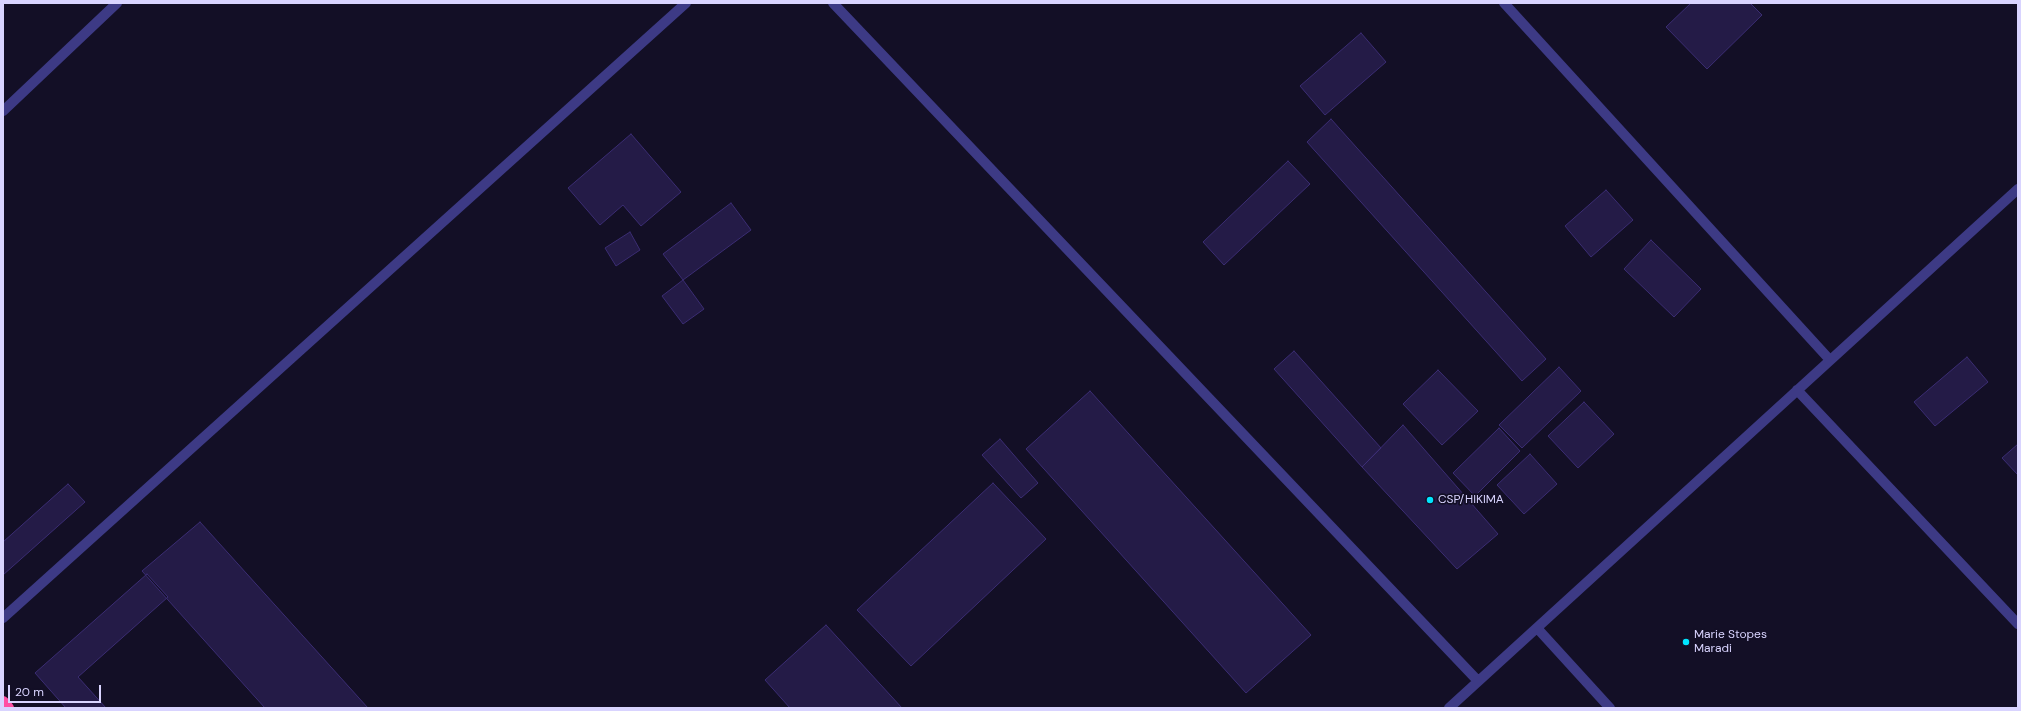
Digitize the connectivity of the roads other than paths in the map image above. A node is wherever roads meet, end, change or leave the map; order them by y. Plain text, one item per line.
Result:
1 (117, 3) edge
2 (686, 3) edge
3 (833, 3) edge
4 (1504, 3) edge
5 (3, 110) edge
6 (2018, 189) edge
7 (1830, 360) junction
8 (1798, 390) junction
9 (3, 618) edge
10 (2018, 624) edge
11 (1537, 628) junction
12 (1478, 681) junction
13 (1448, 708) edge
14 (1610, 708) edge

1 - 5 street
2 - 9 street
3 - 12 street
4 - 7 street
6 - 7 street
7 - 8 street
8 - 10 street
8 - 11 street
11 - 12 street
11 - 14 street
12 - 13 street

